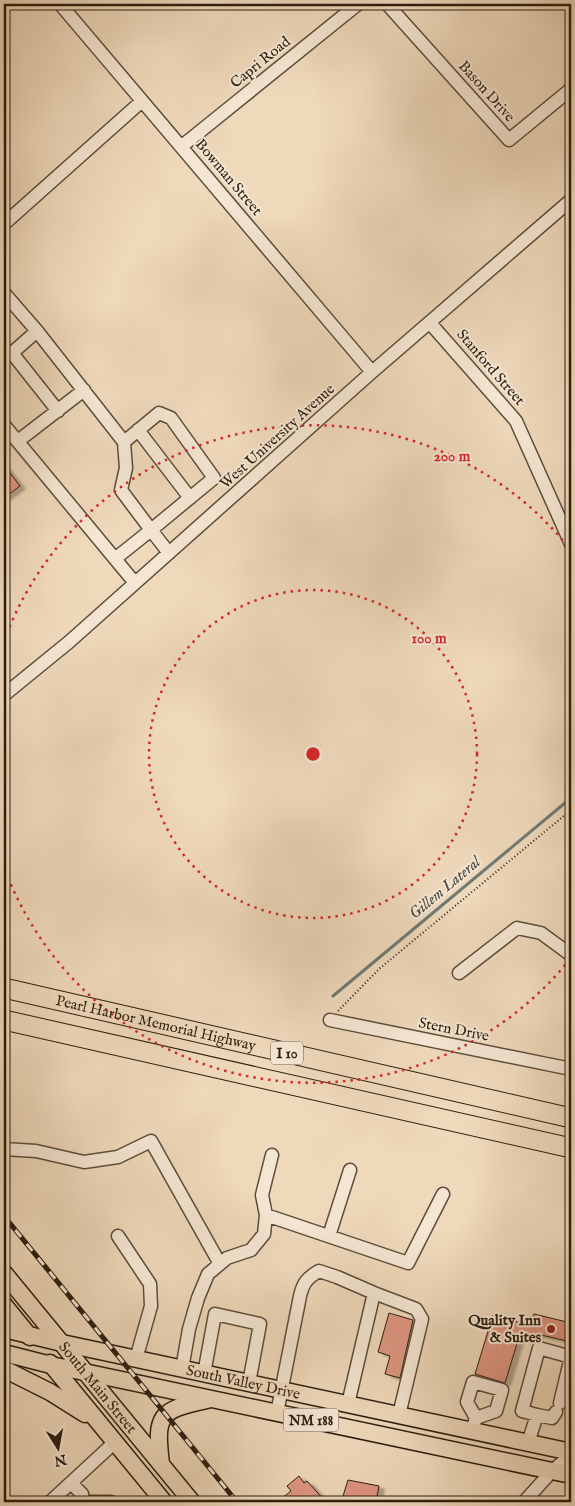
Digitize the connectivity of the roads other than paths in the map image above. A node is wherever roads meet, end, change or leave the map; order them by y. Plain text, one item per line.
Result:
1 (60, 4) edge
2 (358, 4) edge
3 (387, 4) edge
4 (571, 89) edge
5 (142, 101) junction
6 (182, 146) junction
7 (571, 200) edge
8 (4, 224) edge
9 (4, 293) edge
10 (430, 322) junction
11 (37, 332) junction
12 (372, 372) junction
13 (84, 390) junction
14 (58, 411) junction
15 (4, 425) edge
16 (138, 430) junction
17 (18, 441) junction
18 (124, 442) junction
19 (190, 498) junction
20 (151, 530) junction
21 (571, 544) edge
22 (169, 553) junction
23 (116, 558) junction
24 (135, 583) junction
25 (4, 695) edge
26 (571, 955) edge
27 (459, 973) dead end
28 (4, 988) edge
29 (4, 1020) edge
30 (330, 1020) road end
31 (571, 1069) edge
32 (571, 1118) edge
33 (571, 1148) edge
34 (4, 1149) edge
35 (272, 1156) dead end
36 (350, 1170) dead end
37 (443, 1194) dead end
38 (266, 1215) junction
39 (118, 1236) dead end
40 (329, 1236) junction
41 (220, 1264) junction
42 (4, 1273) edge
43 (374, 1293) junction
44 (4, 1305) edge
45 (4, 1329) edge
46 (29, 1335) junction
47 (62, 1344) junction
48 (4, 1353) edge
49 (571, 1357) edge
50 (136, 1359) junction
51 (51, 1365) junction
52 (4, 1369) edge
53 (182, 1369) junction
54 (85, 1372) junction
55 (204, 1374) junction
56 (249, 1383) junction
57 (281, 1390) junction
58 (213, 1399) junction
59 (348, 1404) junction
60 (277, 1412) junction
61 (537, 1414) junction
62 (399, 1415) junction
63 (100, 1424) junction
64 (115, 1442) junction
65 (528, 1443) junction
66 (571, 1454) edge
67 (161, 1464) junction
68 (552, 1471) junction
69 (571, 1475) edge
70 (71, 1482) junction
71 (50, 1502) edge
72 (83, 1502) edge
73 (88, 1502) edge
74 (111, 1502) edge
75 (164, 1502) edge
76 (192, 1502) edge
77 (524, 1502) edge

1 - 5 street, Bowman Street
2 - 6 street, Capri Road
3 - 4 street, Bason Drive
5 - 6 street, Bowman Street
5 - 8 street
6 - 12 street, Bowman Street
7 - 10 street, West University Avenue
9 - 11 street
10 - 12 street, West University Avenue
10 - 21 street, Stanford Street
11 - 13 street
11 - 14 street
12 - 22 street, West University Avenue
13 - 14 street
13 - 18 street
14 - 17 street
15 - 17 street
16 - 18 street
16 - 19 street
16 - 19 street
17 - 23 street
18 - 20 street
19 - 20 street
20 - 22 street
20 - 23 street
22 - 24 street, West University Avenue
23 - 24 street
24 - 25 street, West University Avenue
26 - 27 street
28 - 32 highway, Pearl Harbor Memorial Highway / I 10
29 - 33 highway, Pearl Harbor Memorial Highway / I 10
30 - 31 street, Stern Drive
34 - 41 street
35 - 38 street
36 - 40 street
37 - 40 street
38 - 40 street
38 - 41 street
39 - 50 street
41 - 53 street
42 - 47 main road, South Main Street
43 - 57 street
43 - 59 street
43 - 62 street
44 - 46 main road, South Main Street
45 - 46 main road, South Valley Drive / NM 188
46 - 47 main road, South Valley Drive / NM 188
46 - 51 main road, South Main Street
47 - 50 main road, South Valley Drive / NM 188
47 - 54 main road, South Main Street
48 - 51 main road, South Valley Drive / NM 188
49 - 61 street
49 - 61 street
50 - 53 main road, South Valley Drive / NM 188
51 - 54 main road, South Valley Drive / NM 188
51 - 63 main road, South Main Street
52 - 63 main road
53 - 55 main road, South Valley Drive / NM 188
54 - 58 main road, South Valley Drive / NM 188
54 - 67 main road, South Main Street
55 - 56 main road, South Valley Drive / NM 188
55 - 56 street
56 - 57 main road, South Valley Drive / NM 188
57 - 59 main road, South Valley Drive / NM 188
57 - 60 street
58 - 60 main road, South Valley Drive / NM 188
58 - 67 main road
59 - 62 main road, South Valley Drive / NM 188
60 - 68 main road, South Valley Drive / NM 188
61 - 65 street
62 - 65 main road, South Valley Drive / NM 188
63 - 64 main road, South Main Street
64 - 70 street
64 - 75 main road, South Main Street
65 - 66 main road, South Valley Drive / NM 188
66 - 68 street
67 - 76 main road, South Main Street
68 - 69 main road, South Valley Drive / NM 188
68 - 77 street
70 - 71 street
70 - 72 street
73 - 74 street

